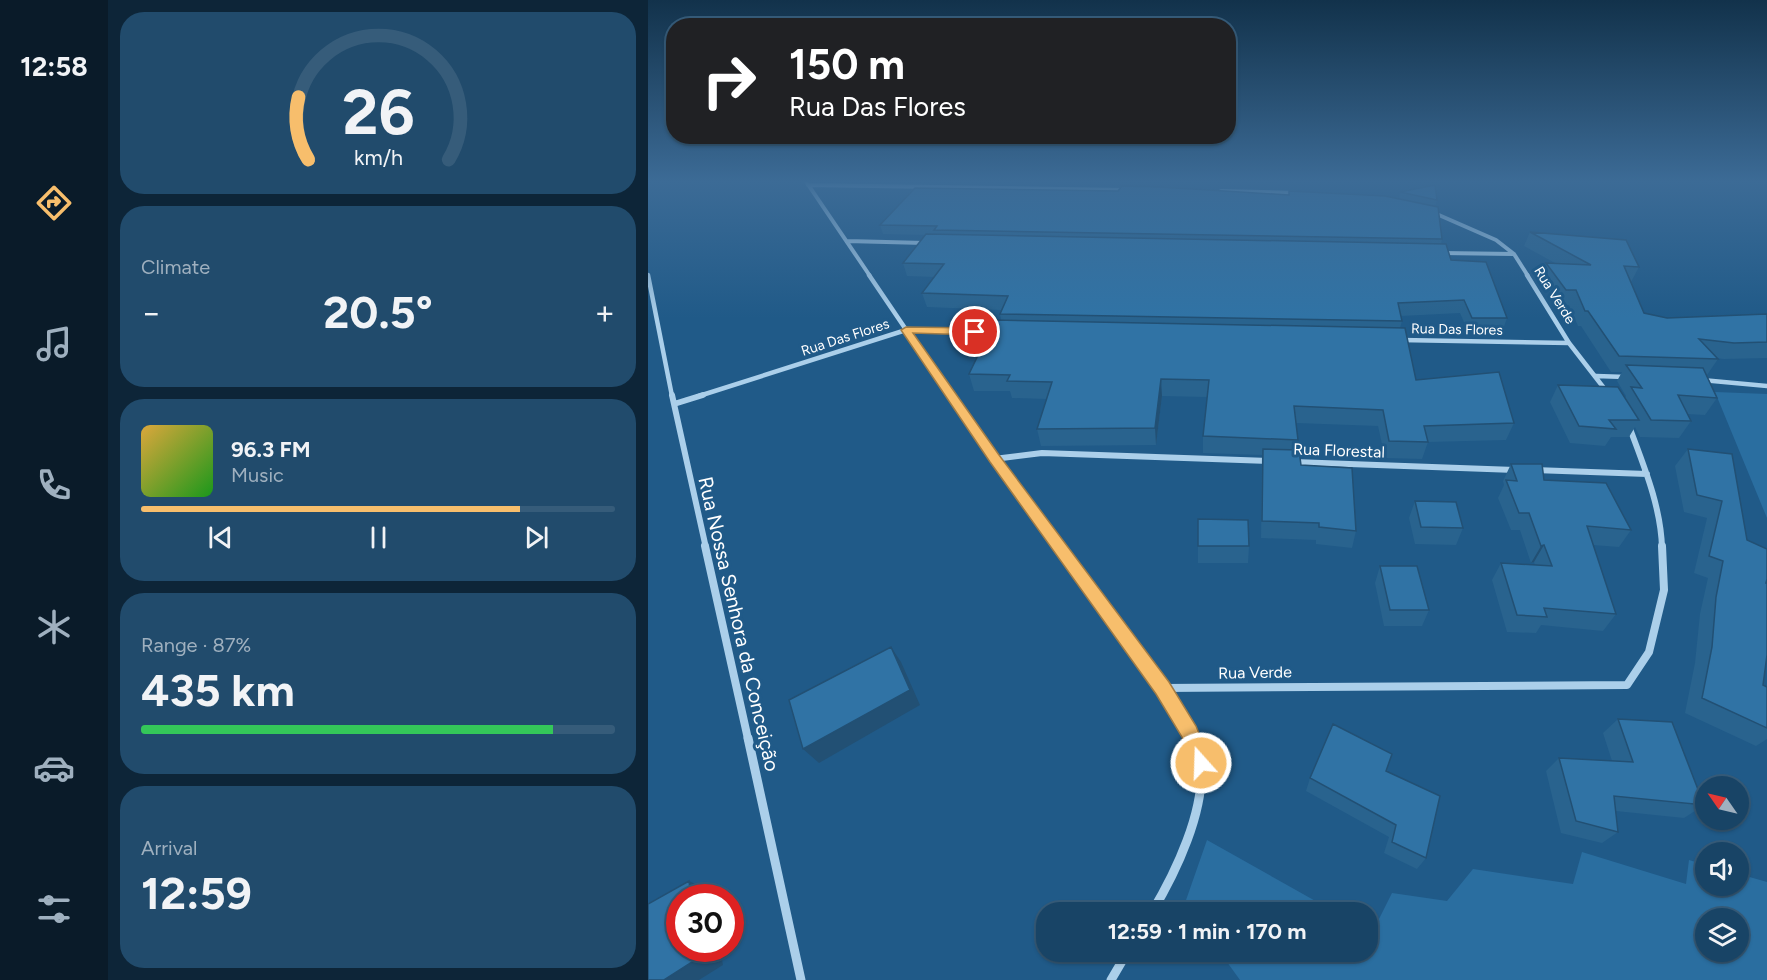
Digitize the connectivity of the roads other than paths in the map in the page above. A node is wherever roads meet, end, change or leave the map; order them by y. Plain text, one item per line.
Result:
1 (836, 226) edge
2 (1467, 226) edge
3 (847, 241) junction
4 (931, 243) edge
5 (1430, 253) edge
6 (1514, 254) junction
7 (648, 274) edge
8 (906, 330) junction
9 (1001, 332) edge
10 (1393, 340) edge
11 (1569, 343) junction
12 (1596, 376) junction
13 (1631, 377) edge
14 (1700, 380) edge
15 (1767, 386) edge
16 (1614, 402) edge
17 (674, 404) junction
18 (1623, 417) edge
19 (994, 459) junction
20 (1279, 461) edge
21 (1291, 461) edge
22 (1647, 474) junction
23 (1162, 688) junction
24 (1158, 902) edge
25 (1122, 962) edge
26 (801, 980) edge
27 (1111, 980) edge

1 - 3 street
2 - 6 street, Rua Verde
3 - 4 street
3 - 8 street
5 - 6 street
6 - 11 street, Rua Verde
7 - 17 street, Rua Nossa Senhora da Conceição
8 - 9 street, Rua Das Flores
8 - 17 street, Rua Das Flores
8 - 19 street
10 - 11 street, Rua Das Flores
11 - 12 street, Rua Verde
12 - 13 street
12 - 16 street, Rua Verde
14 - 15 street
17 - 26 street, Rua Nossa Senhora da Conceição
18 - 22 street, Rua Verde
19 - 20 street, Rua Florestal
19 - 23 street
21 - 22 street, Rua Florestal
22 - 23 street, Rua Verde
23 - 24 street
25 - 27 street

